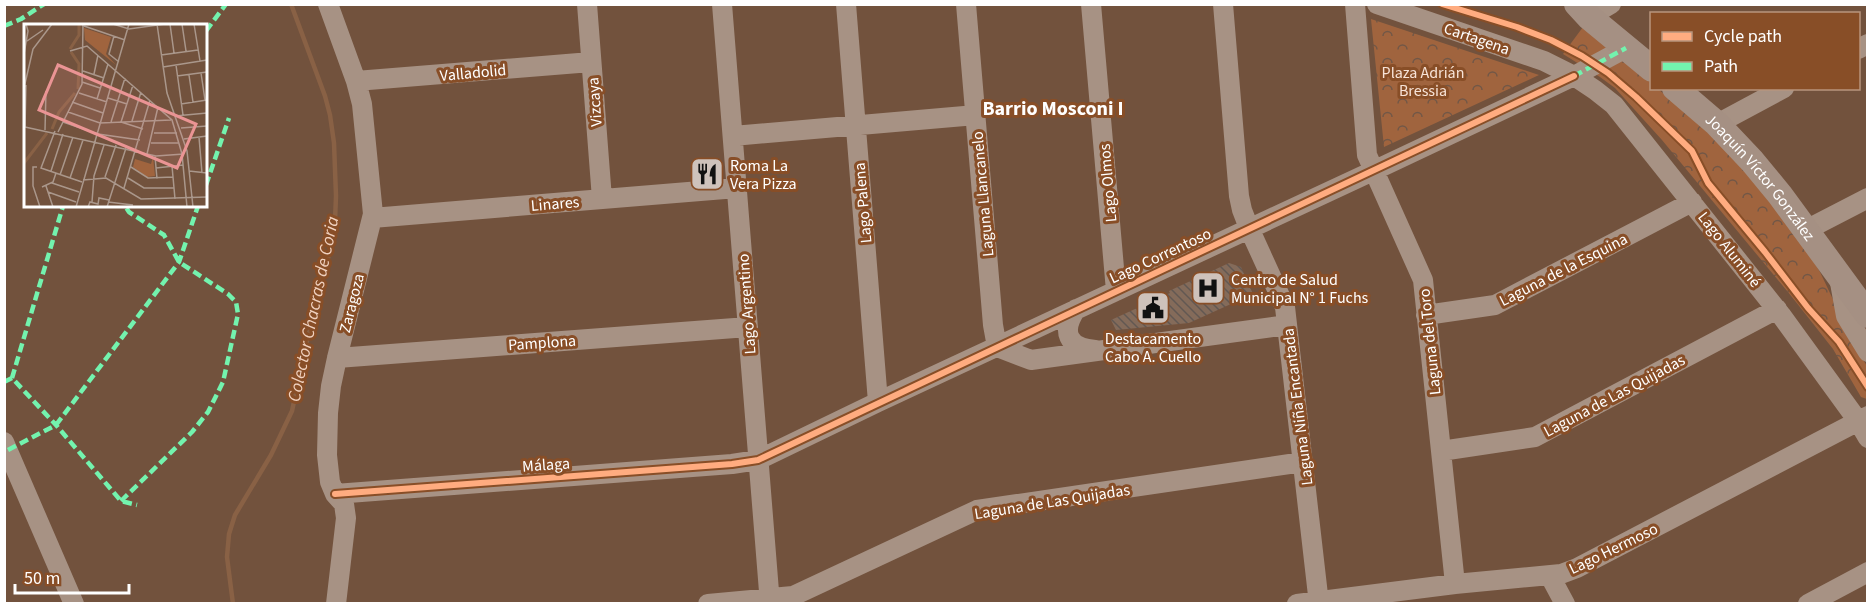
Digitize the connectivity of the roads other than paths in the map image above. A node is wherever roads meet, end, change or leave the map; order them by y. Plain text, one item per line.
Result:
1 (328, 4) edge
2 (586, 4) edge
3 (722, 4) edge
4 (846, 4) edge
5 (966, 4) edge
6 (1091, 4) edge
7 (1223, 4) edge
8 (1355, 4) edge
9 (1377, 4) edge
10 (1611, 4) edge
11 (1583, 10) edge
12 (1626, 48) junction
13 (591, 63) junction
14 (1650, 67) edge
15 (1574, 76) junction
16 (356, 81) junction
17 (1677, 90) edge
18 (1780, 90) edge
19 (976, 115) junction
20 (1717, 124) junction
21 (856, 125) junction
22 (733, 136) junction
23 (1373, 171) junction
24 (737, 188) junction
25 (1868, 198) edge
26 (602, 199) junction
27 (1692, 201) junction
28 (372, 218) junction
29 (1249, 228) junction
30 (1806, 230) junction
31 (1838, 274) junction
32 (1116, 291) junction
33 (1076, 309) junction
34 (1776, 309) junction
35 (1426, 315) junction
36 (1868, 315) edge
37 (1287, 325) junction
38 (748, 327) junction
39 (996, 347) junction
40 (1102, 350) junction
41 (1868, 352) edge
42 (337, 358) junction
43 (878, 402) junction
44 (1863, 418) edge
45 (1868, 438) edge
46 (4, 442) edge
47 (1440, 451) junction
48 (758, 460) junction
49 (1303, 462) junction
50 (335, 494) junction
51 (1868, 572) edge
52 (1550, 576) junction
53 (1455, 584) junction
54 (769, 601) edge
55 (1319, 602) edge
56 (74, 603) edge
57 (336, 603) edge
58 (708, 603) edge
59 (1297, 603) edge
60 (1564, 603) edge
61 (1808, 603) edge

1 - 16 street, Zaragoza
2 - 13 street, Vizcaya
3 - 22 street, Lago Argentino
4 - 21 street, Lago Palena
5 - 19 street, Laguna Llancanelo
6 - 32 street, Lago Olmos
7 - 29 street, Laguna Niña Encantada
8 - 23 street, Laguna del Toro
9 - 15 street, Cartagena
10 - 11 street
11 - 12 main road
12 - 14 main road
12 - 15 street, Lago Correntoso
13 - 16 street, Valladolid
13 - 26 street, Vizcaya
15 - 23 street, Lago Correntoso
15 - 27 street, Lago Aluminé
16 - 28 street, Zaragoza
17 - 20 main road, Joaquín Víctor González
18 - 20 street
19 - 21 street
19 - 39 street, Laguna Llancanelo
20 - 30 main road, Joaquín Víctor González
21 - 22 street
21 - 43 street, Lago Palena
22 - 24 street, Lago Argentino
23 - 29 street, Lago Correntoso
23 - 35 street, Laguna del Toro
24 - 26 street, Linares
24 - 38 street, Lago Argentino
25 - 30 street
26 - 28 street, Linares
27 - 34 street, Lago Aluminé
27 - 35 street, Laguna de la Esquina
28 - 42 street, Zaragoza
29 - 32 street, Lago Correntoso
29 - 37 street, Laguna Niña Encantada
30 - 31 main road, Joaquín Víctor González
31 - 36 main road, Joaquín Víctor González
31 - 41 street, Joaquín Víctor González
32 - 33 street, Lago Correntoso
33 - 39 street, Lago Correntoso
33 - 40 street
34 - 44 street, Lago Aluminé
34 - 47 street, Laguna de Las Quijadas
35 - 47 street, Laguna del Toro
37 - 40 street
37 - 49 street, Laguna Niña Encantada
38 - 42 street, Pamplona
38 - 48 street, Lago Argentino
39 - 40 street
39 - 43 street, Lago Correntoso
42 - 50 street, Zaragoza
43 - 48 street, Lago Correntoso
44 - 45 street, Lago Aluminé
44 - 52 street, Lago Hermoso
46 - 56 street
47 - 53 street, Laguna del Toro
48 - 50 street, Málaga
48 - 54 street, Lago Argentino
49 - 54 street, Laguna de Las Quijadas
49 - 55 street, Laguna Niña Encantada
50 - 57 street, Zaragoza
51 - 61 street
52 - 53 street, Lago Hermoso
52 - 60 street
53 - 55 street, Lago Hermoso
54 - 58 street, Laguna de Las Quijadas
55 - 59 street, Lago Hermoso

